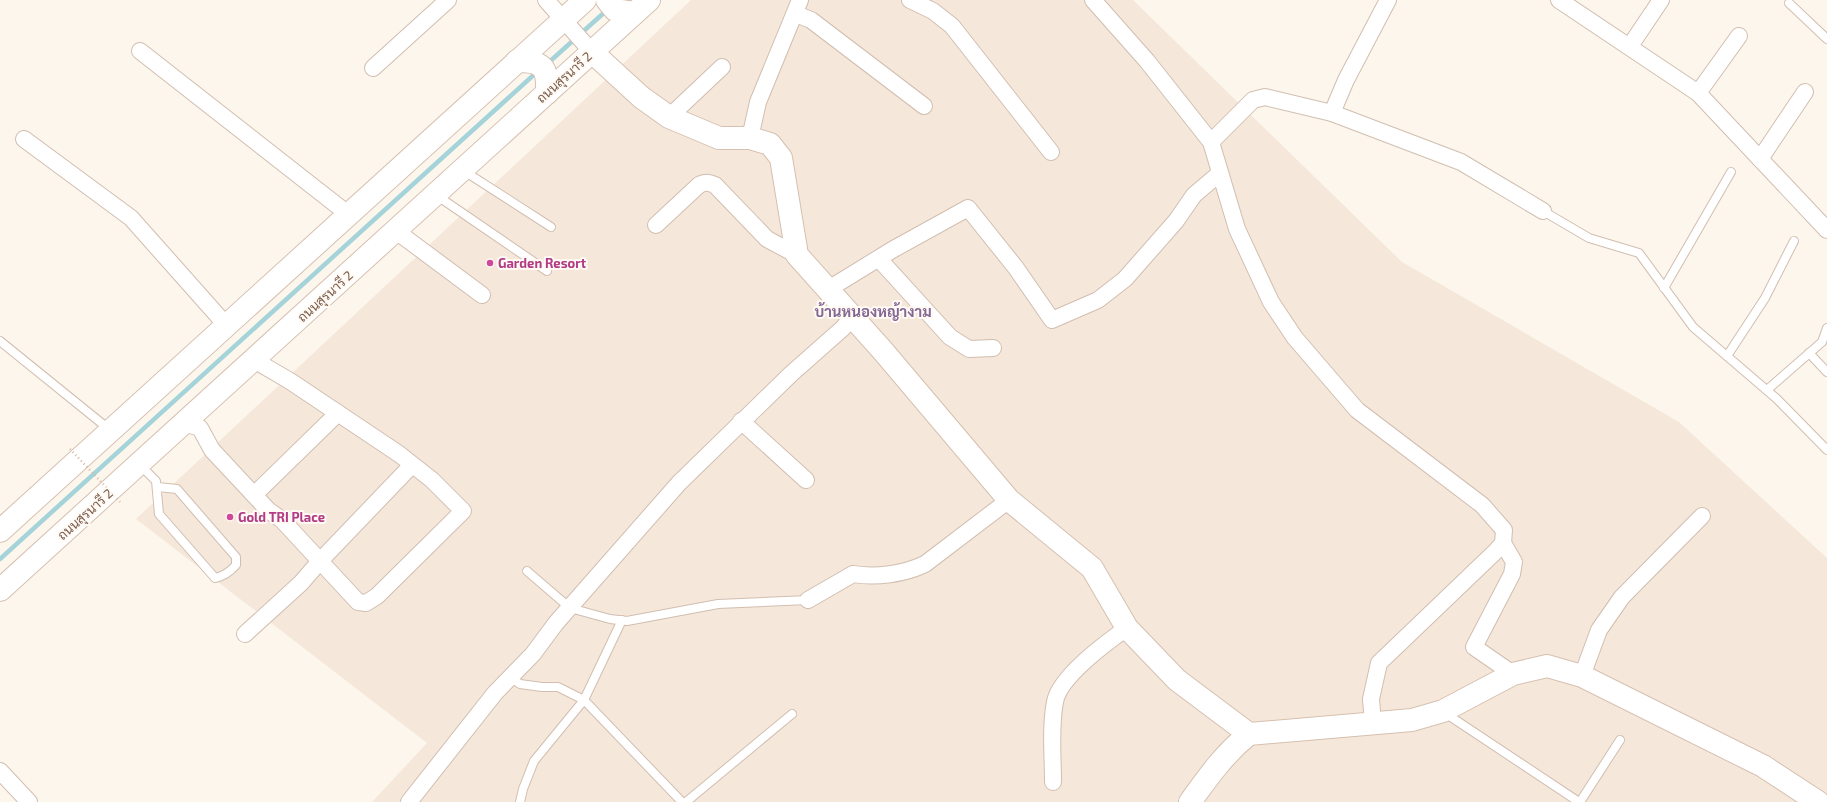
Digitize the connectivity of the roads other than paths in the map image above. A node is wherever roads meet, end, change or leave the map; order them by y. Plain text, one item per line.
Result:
1 (448, 0) edge
2 (546, 0) edge
3 (585, 0) edge
4 (910, 0) edge
5 (1093, 0) edge
6 (1388, 0) edge
7 (1559, 0) edge
8 (1661, 0) edge
9 (1789, 3) dead end
10 (628, 6) edge
11 (798, 7) edge
12 (566, 24) junction
13 (1739, 36) dead end
14 (1827, 39) edge
15 (1630, 46) junction
16 (588, 48) junction
17 (140, 51) dead end
18 (524, 61) junction
19 (722, 67) dead end
20 (373, 68) dead end
21 (547, 85) junction
22 (1805, 92) dead end
23 (1698, 93) junction
24 (924, 106) dead end
25 (1332, 113) junction
26 (669, 117) junction
27 (750, 138) junction
28 (24, 139) dead end
29 (1211, 142) junction
30 (1051, 152) dead end
31 (1760, 159) junction
32 (462, 169) junction
33 (1731, 172) dead end
34 (1220, 173) junction
35 (435, 194) junction
36 (1543, 211) joint
37 (348, 214) junction
38 (656, 225) dead end
39 (551, 226) dead end
40 (1827, 230) edge
41 (396, 231) junction
42 (1794, 241) dead end
43 (797, 255) junction
44 (879, 259) junction
45 (547, 271) dead end
46 (1664, 288) junction
47 (828, 290) junction
48 (482, 295) dead end
49 (852, 317) junction
50 (226, 325) junction
51 (1827, 328) edge
52 (0, 342) edge
53 (992, 348) dead end
54 (1809, 353) junction
55 (1726, 356) junction
56 (254, 360) junction
57 (1827, 372) edge
58 (1767, 390) junction
59 (338, 413) junction
60 (741, 421) junction
61 (184, 423) junction
62 (111, 430) junction
63 (1827, 450) edge
64 (412, 465) junction
65 (134, 468) junction
66 (806, 480) dead end
67 (158, 487) junction
68 (254, 495) junction
69 (1009, 500) junction
70 (1702, 516) dead end
71 (2, 526) edge
72 (1503, 543) junction
73 (320, 560) junction
74 (527, 571) dead end
75 (0, 590) edge
76 (808, 600) joint
77 (570, 608) junction
78 (622, 620) junction
79 (1127, 628) junction
80 (245, 634) dead end
81 (1513, 674) junction
82 (1582, 676) junction
83 (510, 677) junction
84 (584, 700) junction
85 (1443, 711) junction
86 (792, 714) dead end
87 (1373, 723) junction
88 (1250, 734) junction
89 (1620, 740) dead end
90 (0, 771) edge
91 (1053, 782) dead end
92 (29, 802) edge
93 (409, 802) edge
94 (520, 802) edge
95 (682, 802) edge
96 (686, 802) edge
97 (1190, 802) edge
98 (1580, 802) edge
99 (1818, 802) edge

1 - 20 street
2 - 12 street
3 - 12 street
4 - 30 street
5 - 29 street
6 - 25 street
7 - 15 street
8 - 15 street
9 - 14 lane
10 - 16 street, ถนนสุรนารี 2
11 - 24 street
11 - 27 street
12 - 16 street
12 - 18 street
13 - 23 street
15 - 23 street
16 - 21 street, ถนนสุรนารี 2
16 - 26 street
17 - 37 street
18 - 21 street
18 - 37 street
19 - 26 street
21 - 32 street, ถนนสุรนารี 2
22 - 31 street
23 - 31 street
25 - 29 street
25 - 36 street
26 - 27 street
27 - 43 street
28 - 50 street
29 - 34 street
31 - 40 street
32 - 35 street, ถนนสุรนารี 2
32 - 39 lane
33 - 46 lane
34 - 44 street
34 - 72 street
35 - 41 street, ถนนสุรนารี 2
35 - 45 lane
36 - 46 lane
37 - 50 street
38 - 43 street
41 - 48 street
41 - 56 street, ถนนสุรนารี 2
42 - 55 lane
43 - 47 street
44 - 47 street
44 - 53 street
46 - 55 lane
47 - 49 street
49 - 60 street
49 - 69 street
50 - 62 street
51 - 54 lane
52 - 62 lane
54 - 57 lane
54 - 58 lane
55 - 58 lane
56 - 59 street
56 - 61 street, ถนนสุรนารี 2
58 - 63 lane
59 - 64 street
59 - 68 street
60 - 66 street
60 - 77 street
61 - 65 street, ถนนสุรนารี 2
61 - 68 street
62 - 71 street
64 - 73 street
64 - 73 street
65 - 67 lane
65 - 75 street, ถนนสุรนารี 2
67 - 67 lane
68 - 73 street
69 - 76 street
69 - 79 street
70 - 82 street
72 - 81 street
72 - 87 street
73 - 80 street
74 - 77 lane
76 - 78 lane
77 - 78 lane
77 - 83 street
78 - 84 lane
79 - 88 street
79 - 91 street
81 - 82 street
81 - 85 street
82 - 99 street
83 - 84 lane
83 - 93 street
84 - 94 lane
84 - 95 lane
85 - 87 street
85 - 98 lane
86 - 96 lane
87 - 88 street
88 - 97 street
89 - 98 lane
90 - 92 street

